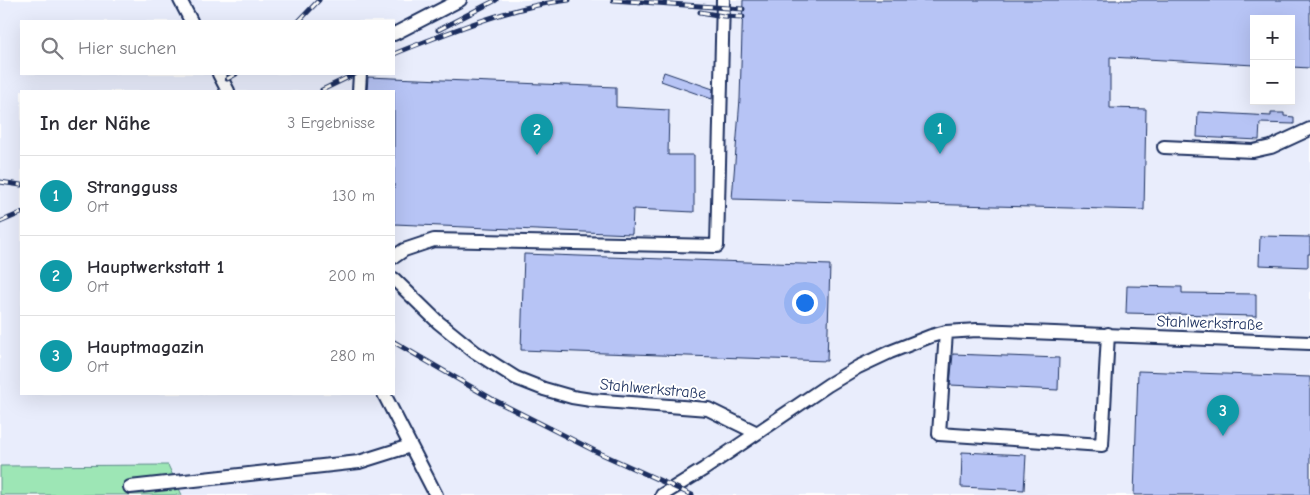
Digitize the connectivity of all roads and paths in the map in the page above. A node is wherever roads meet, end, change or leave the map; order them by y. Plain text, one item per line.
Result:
1 (180, 0) edge
2 (460, 0) edge
3 (723, 0) edge
4 (190, 20) edge
5 (395, 33) edge
6 (219, 75) edge
7 (360, 75) edge
8 (227, 90) edge
9 (359, 90) edge
10 (1310, 129) edge
11 (1164, 147) dead end
12 (395, 256) edge
13 (395, 280) edge
14 (946, 332) junction
15 (1108, 334) junction
16 (1310, 343) edge
17 (384, 395) edge
18 (757, 433) junction
19 (410, 446) junction
20 (130, 487) dead end
21 (432, 493) edge
22 (662, 495) edge

1 - 4 lane
2 - 5 lane
3 - 12 lane
6 - 8 lane
7 - 9 lane
10 - 11 lane
13 - 18 lane, Stahlwerkstraße
14 - 15 lane, Stahlwerkstraße
14 - 15 lane
14 - 18 lane, Stahlwerkstraße
15 - 16 lane, Stahlwerkstraße
17 - 19 lane
18 - 22 lane
19 - 20 lane
19 - 21 lane

